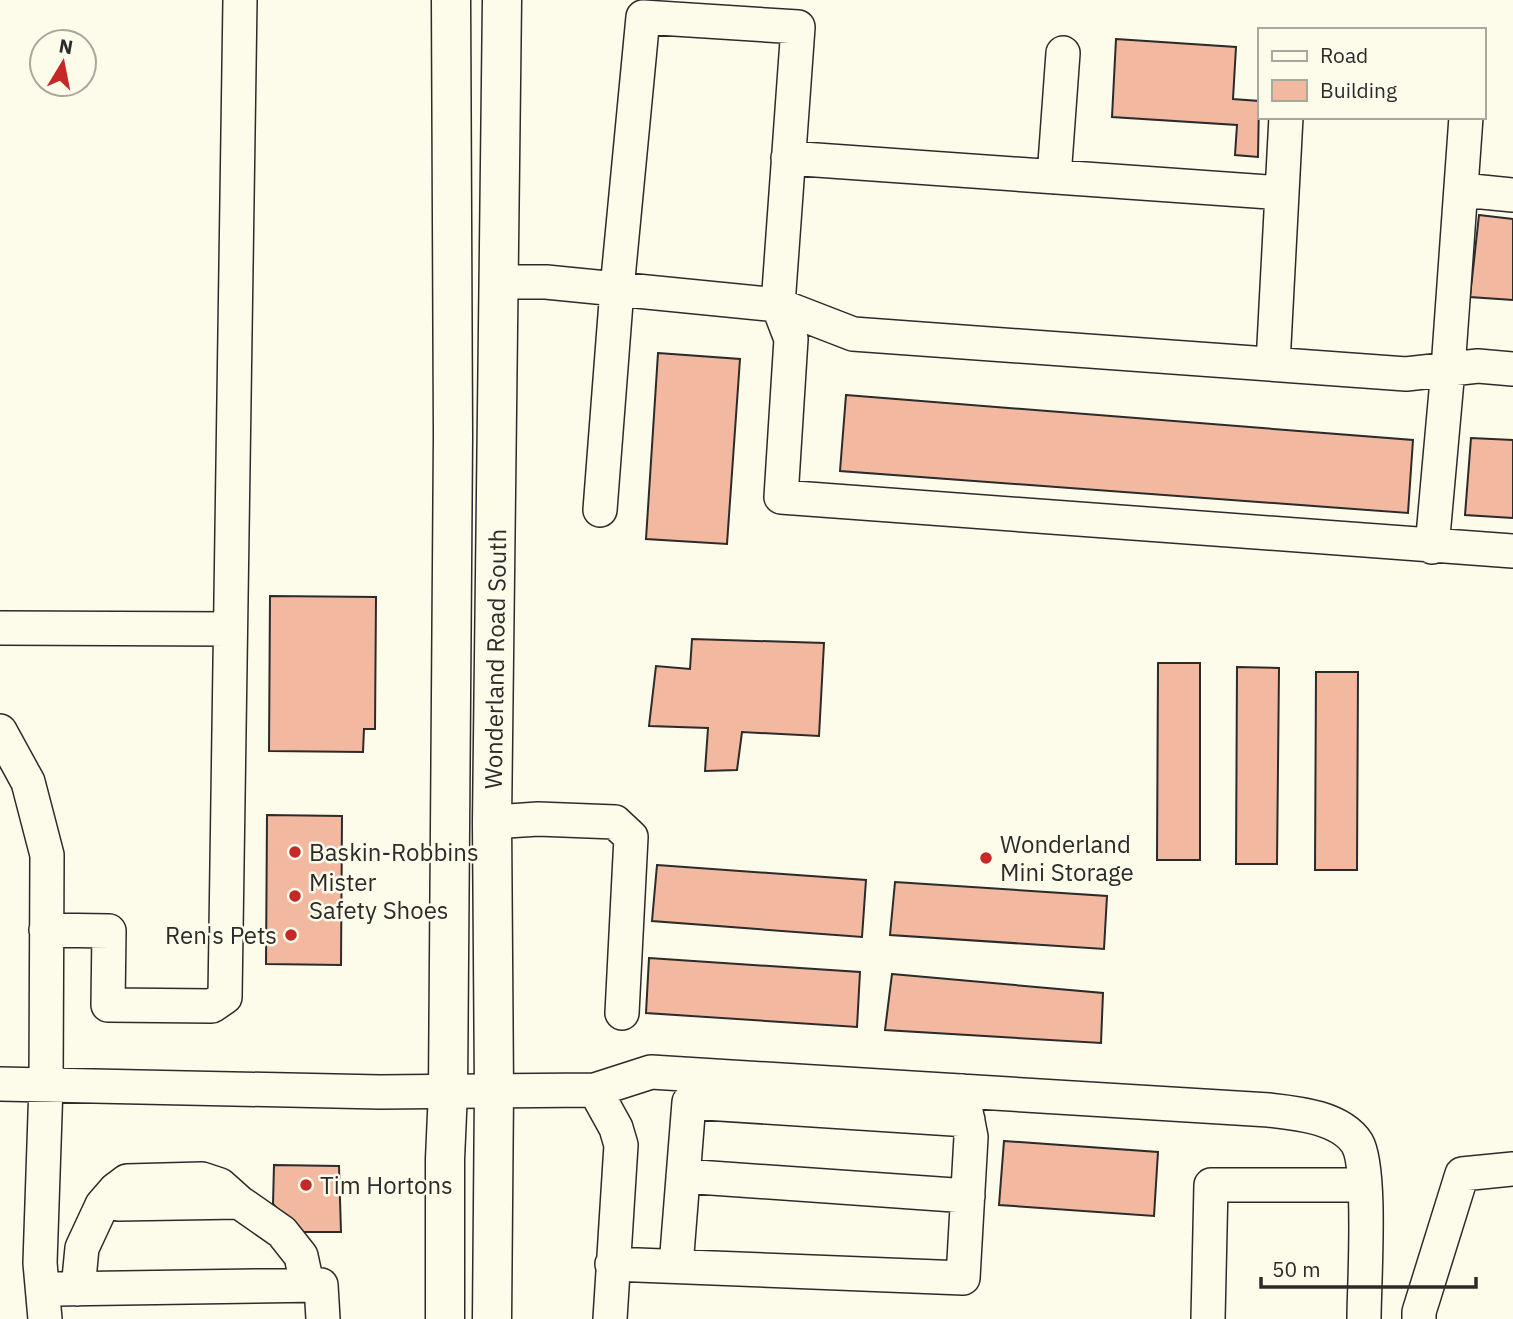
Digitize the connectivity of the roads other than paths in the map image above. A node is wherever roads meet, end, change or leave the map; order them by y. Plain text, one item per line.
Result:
1 (240, 0) edge
2 (451, 0) edge
3 (502, 0) edge
4 (1063, 53) dead end
5 (1286, 119) edge
6 (1466, 119) edge
7 (788, 159) junction
8 (1054, 177) junction
9 (1462, 190) junction
10 (1282, 193) junction
11 (1513, 195) edge
12 (499, 282) junction
13 (617, 289) junction
14 (778, 305) junction
15 (1273, 364) junction
16 (1448, 369) junction
17 (1513, 369) edge
18 (600, 510) dead end
19 (1432, 547) junction
20 (1513, 551) edge
21 (0, 628) edge
22 (230, 629) junction
23 (0, 732) edge
24 (492, 822) junction
25 (46, 930) junction
26 (622, 1013) dead end
27 (0, 1084) edge
28 (46, 1085) junction
29 (596, 1090) junction
30 (447, 1091) junction
31 (495, 1091) junction
32 (965, 1105) junction
33 (1513, 1169) edge
34 (683, 1176) junction
35 (1365, 1185) junction
36 (968, 1196) junction
37 (612, 1264) junction
38 (676, 1266) junction
39 (307, 1284) junction
40 (78, 1289) junction
41 (44, 1304) edge
42 (323, 1319) edge
43 (445, 1319) edge
44 (492, 1319) edge
45 (610, 1319) edge
46 (1208, 1319) edge
47 (1364, 1319) edge
48 (1419, 1319) edge

1 - 22 lane
2 - 30 main road, Wonderland Road South
3 - 12 main road, Wonderland Road South
4 - 8 lane
5 - 10 lane
6 - 9 lane
7 - 8 lane
7 - 13 lane
7 - 14 lane
8 - 10 lane
9 - 11 lane
9 - 16 lane
10 - 15 lane
12 - 13 lane
12 - 24 main road, Wonderland Road South
13 - 14 lane
13 - 18 lane
14 - 15 lane
14 - 19 lane
15 - 16 lane
16 - 17 lane
16 - 19 lane
19 - 20 lane
21 - 22 lane
22 - 25 lane
23 - 25 lane
24 - 26 lane
24 - 31 main road, Wonderland Road South
25 - 28 lane
27 - 28 lane
28 - 30 lane
28 - 41 lane
29 - 31 lane
29 - 32 lane
29 - 37 lane
30 - 31 lane
30 - 43 main road, Wonderland Road South
31 - 44 main road, Wonderland Road South
32 - 34 lane
32 - 35 lane
32 - 36 lane
33 - 48 lane
34 - 36 lane
34 - 38 lane
35 - 46 lane
35 - 47 lane
36 - 38 lane
37 - 38 lane
37 - 45 lane
39 - 40 lane
39 - 40 lane
39 - 42 lane
40 - 41 lane

